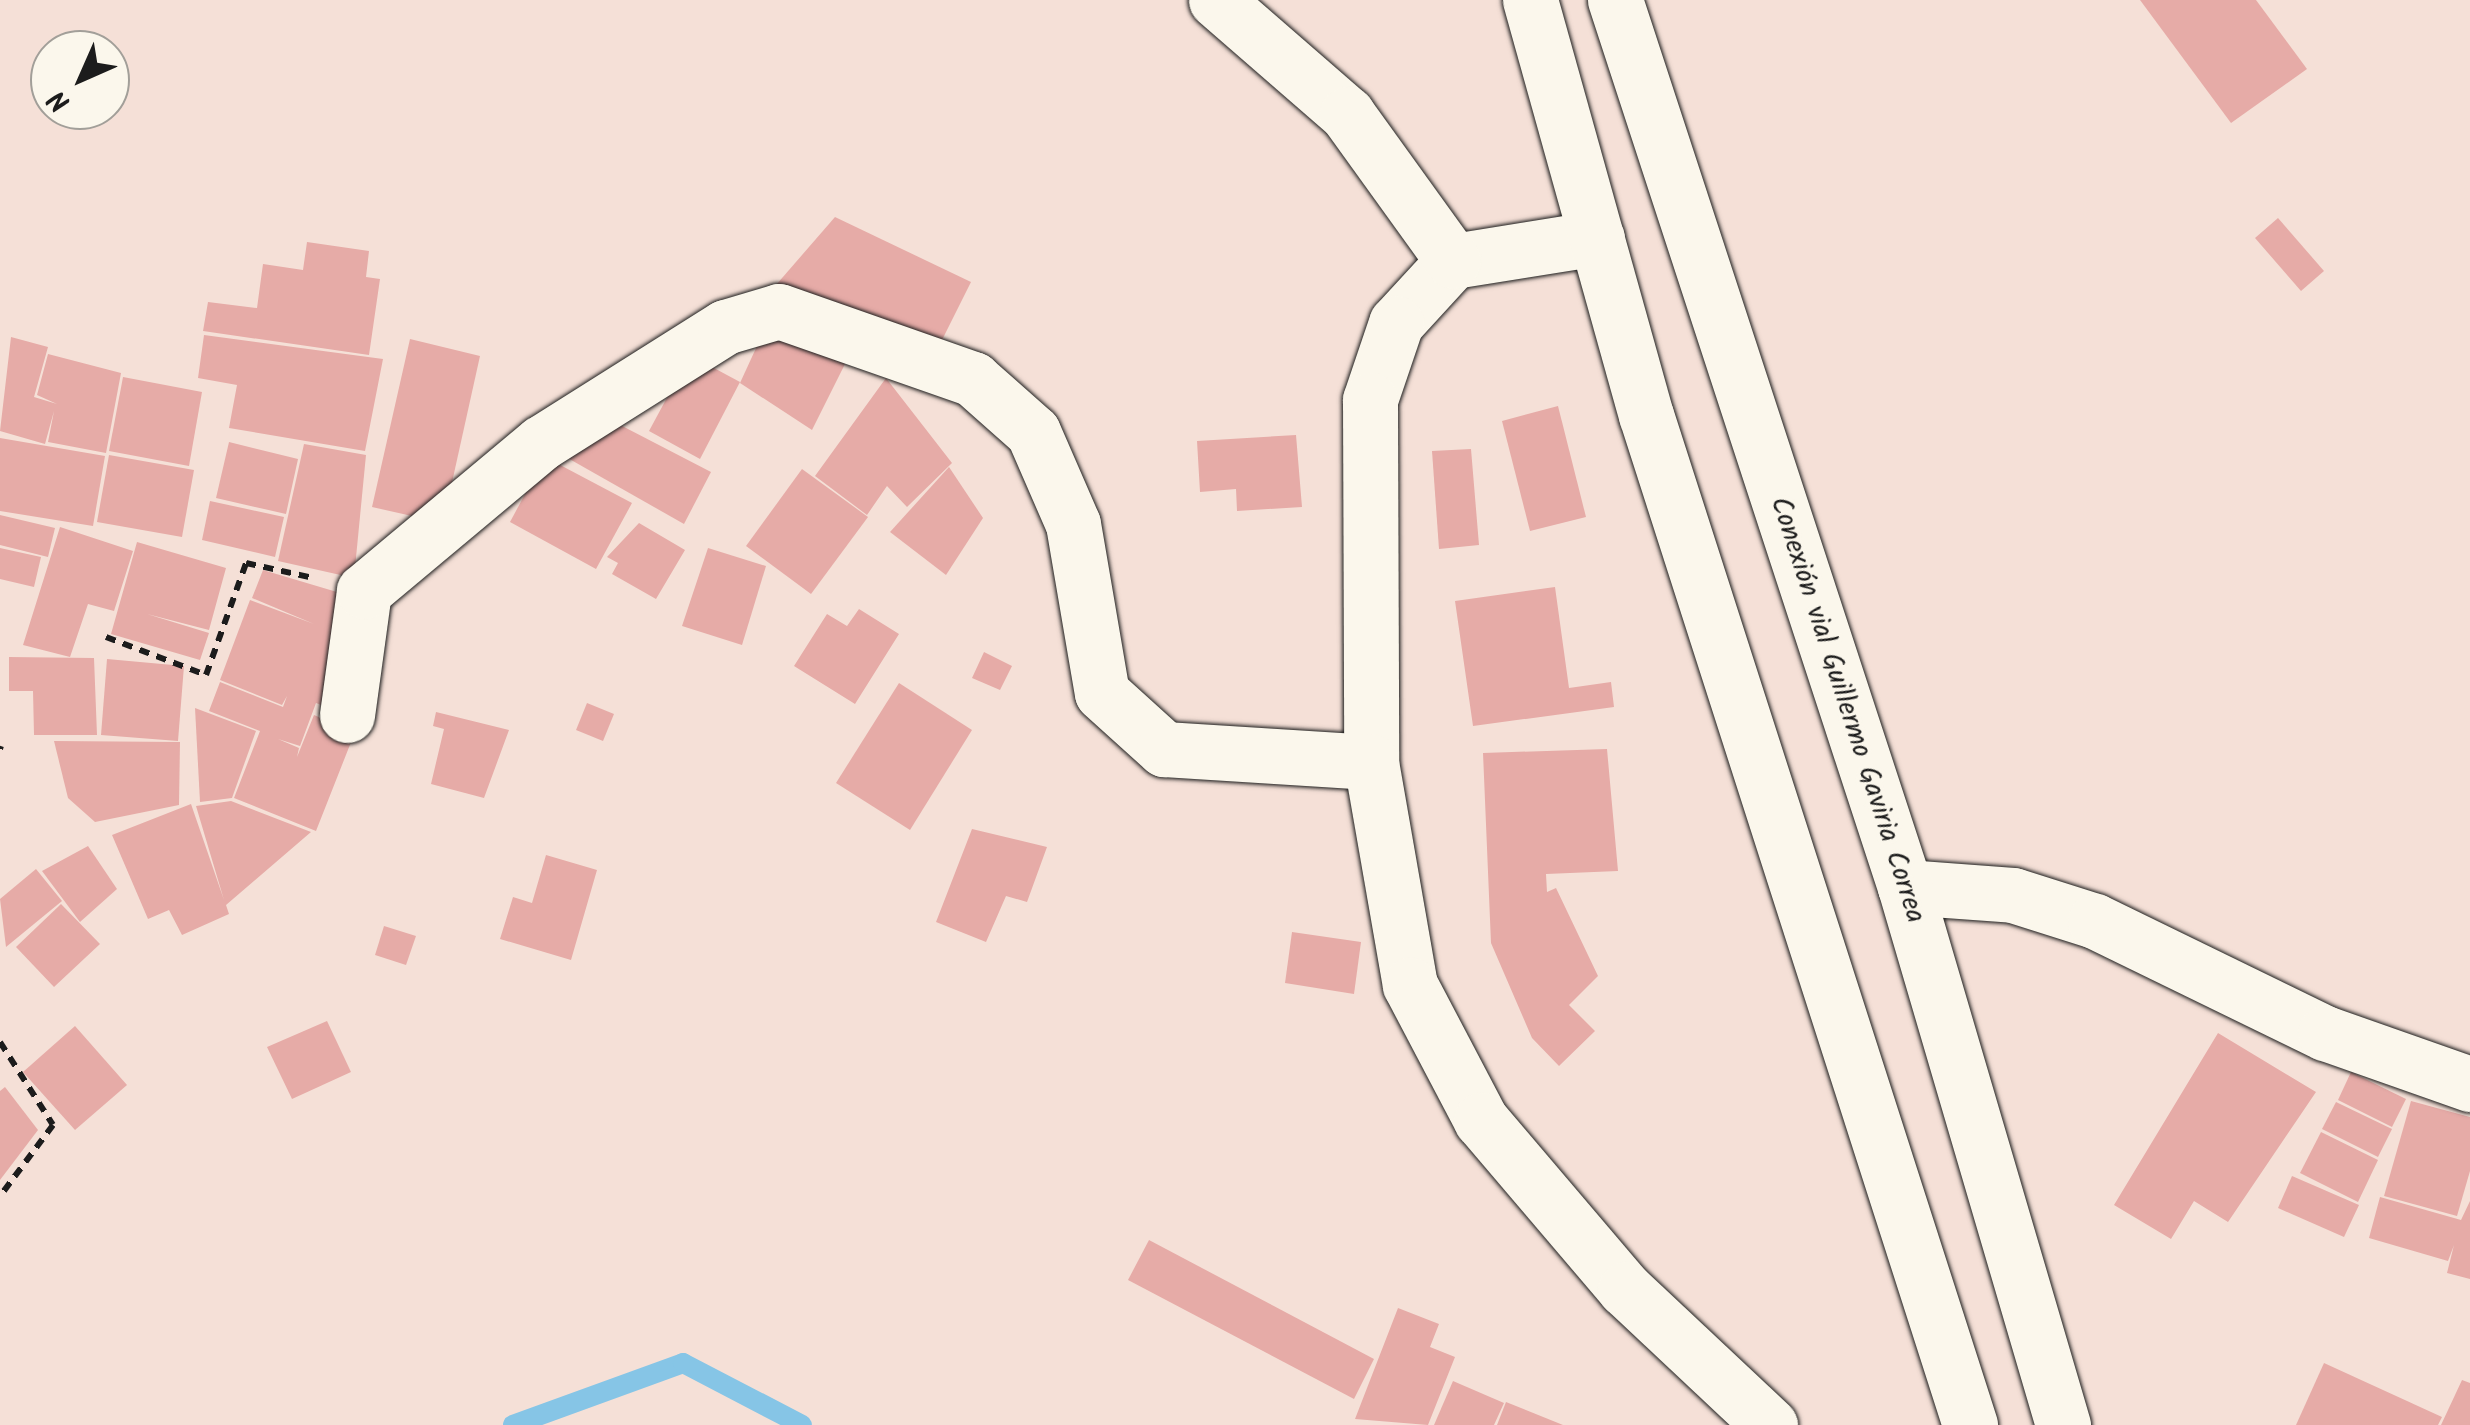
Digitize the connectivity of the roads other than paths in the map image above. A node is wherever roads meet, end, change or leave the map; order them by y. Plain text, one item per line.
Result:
1 (1216, 0) edge
2 (1530, 0) edge
3 (1616, 0) edge
4 (1597, 238) junction
5 (1453, 261) junction
6 (346, 714) dead end
7 (1370, 762) junction
8 (1905, 887) junction
9 (2470, 1084) edge
10 (1770, 1425) edge
11 (1970, 1425) edge
12 (2062, 1425) edge

1 - 5 main road
2 - 4 main road
3 - 8 main road, Conexión vial Guillermo Gaviria Correa
4 - 5 main road
4 - 11 main road
5 - 7 main road
6 - 7 main road
7 - 10 main road
8 - 9 main road
8 - 12 main road, Conexión vial Guillermo Gaviria Correa

